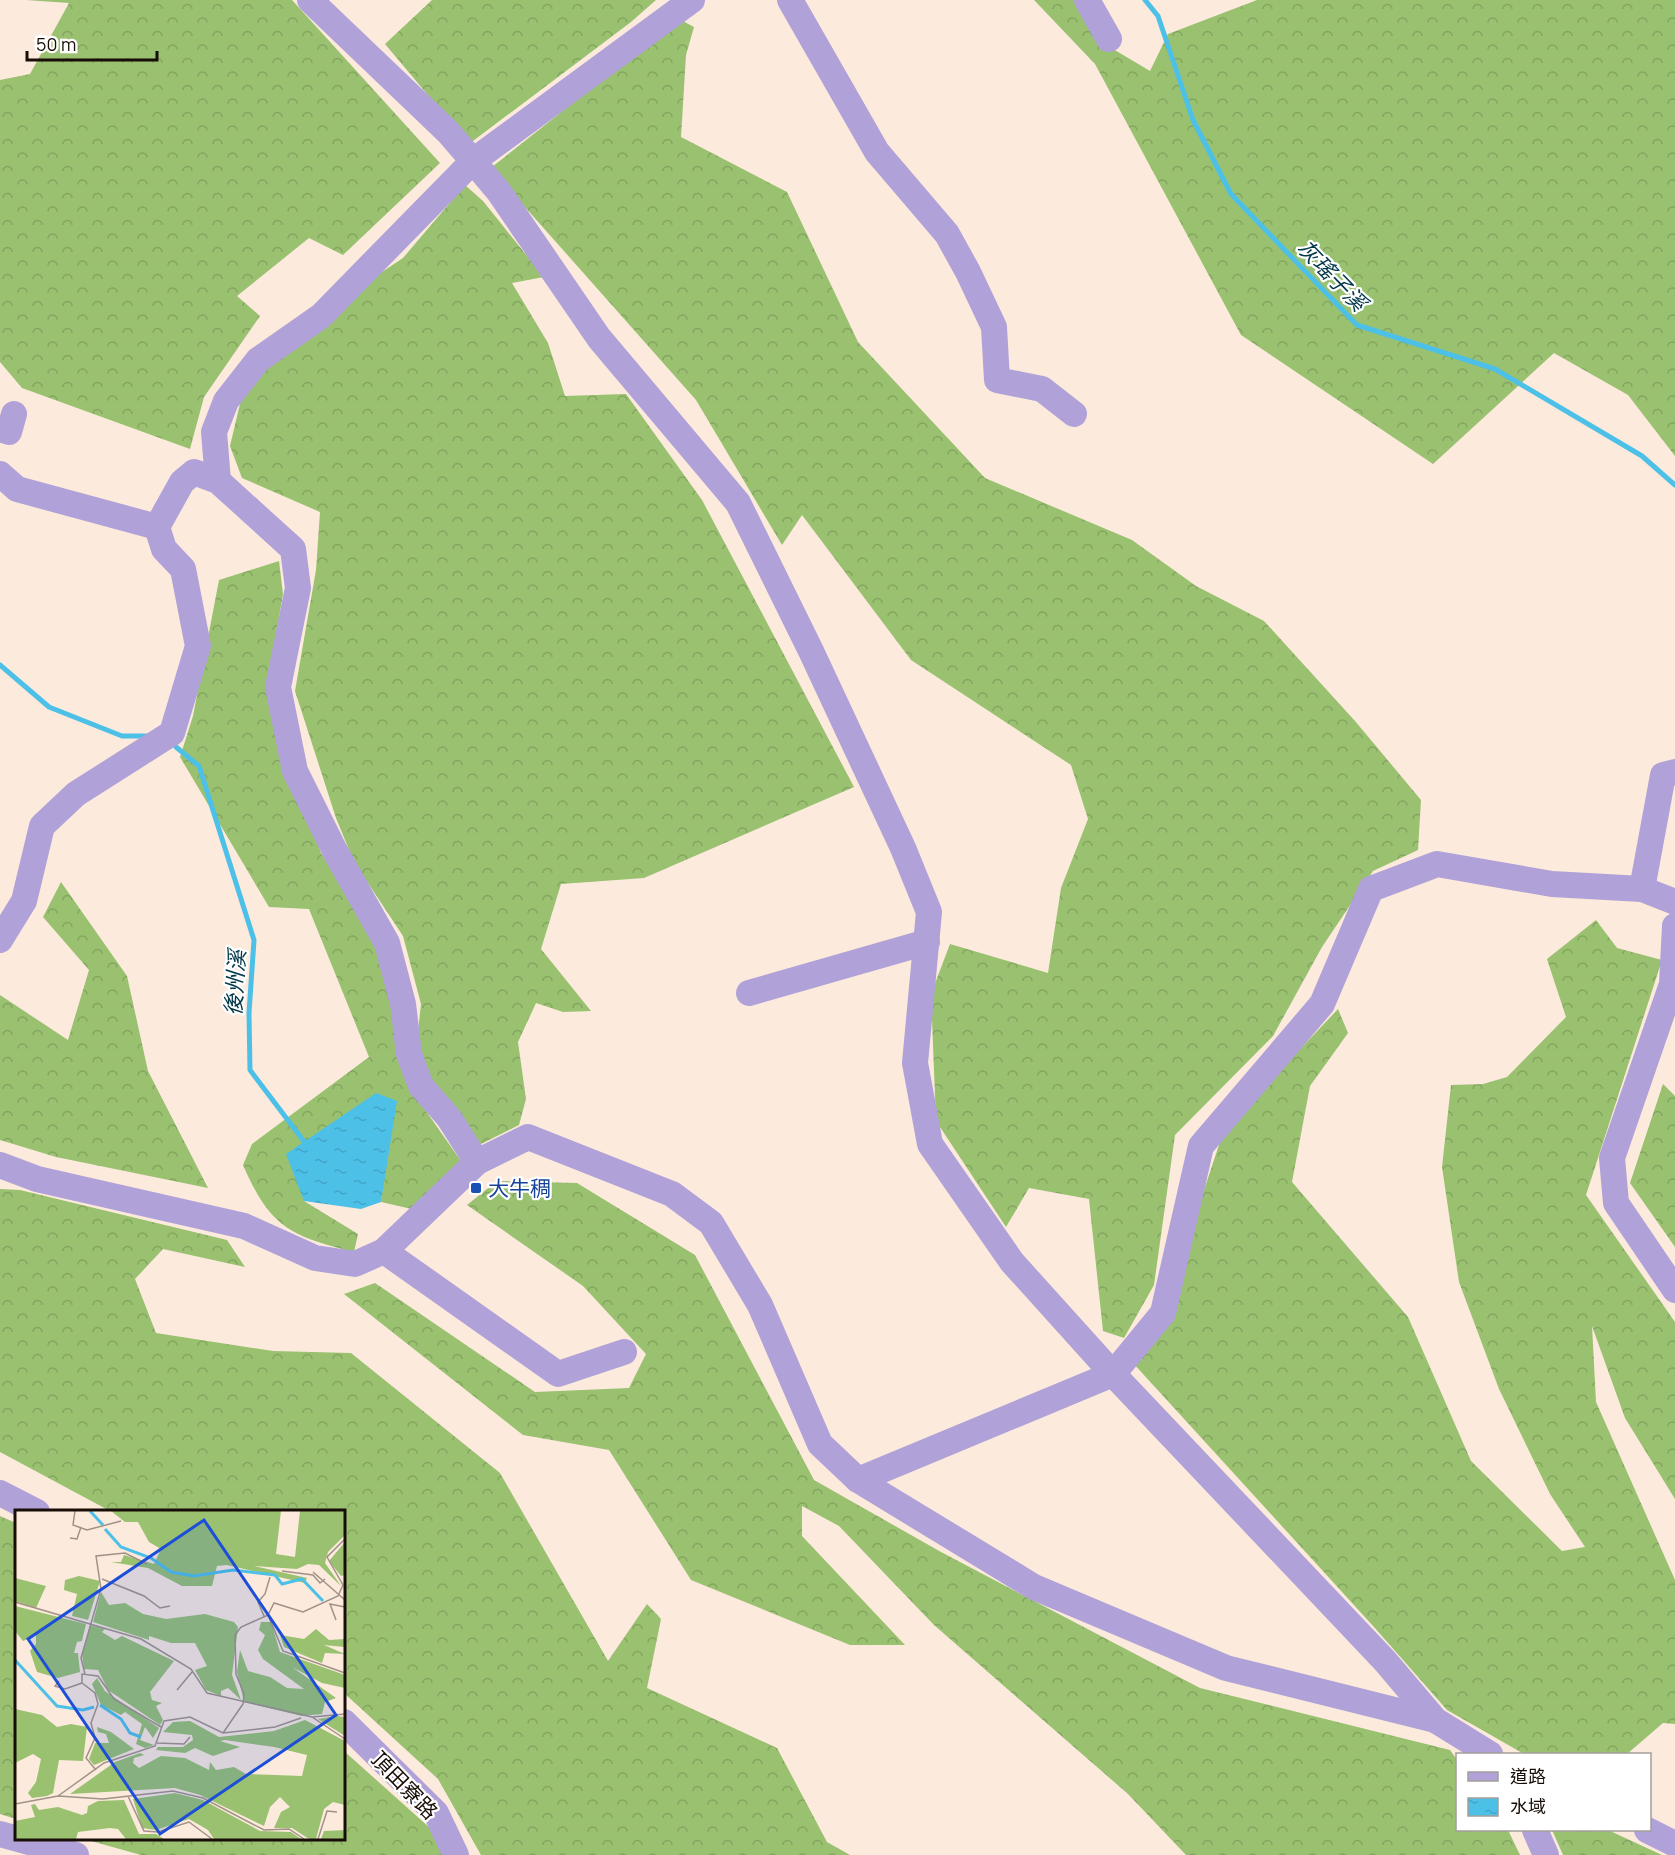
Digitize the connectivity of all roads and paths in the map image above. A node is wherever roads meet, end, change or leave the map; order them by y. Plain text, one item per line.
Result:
1 (310, 0) edge
2 (692, 0) edge
3 (790, 0) edge
4 (1087, 0) edge
5 (1109, 39) dead end
6 (474, 161) junction
7 (1074, 414) dead end
8 (0, 474) edge
9 (218, 481) junction
10 (157, 527) junction
11 (1675, 772) edge
12 (1642, 889) junction
13 (1675, 902) edge
14 (1675, 926) edge
15 (0, 940) edge
16 (927, 942) junction
17 (749, 993) dead end
18 (477, 1162) junction
19 (0, 1165) edge
20 (384, 1251) junction
21 (1675, 1290) edge
22 (624, 1353) dead end
23 (1113, 1374) junction
24 (858, 1479) junction
25 (0, 1493) edge
26 (33, 1510) edge
27 (1435, 1720) junction
28 (345, 1723) edge
29 (1487, 1753) edge
30 (1535, 1831) edge
31 (1649, 1831) edge
32 (0, 1834) edge
33 (15, 1838) edge
34 (22, 1840) edge
35 (1675, 1844) edge
36 (76, 1855) edge
37 (456, 1855) edge
38 (1546, 1855) edge

1 - 6 street
2 - 6 street
3 - 7 street
4 - 5 street
6 - 9 street
6 - 16 street
8 - 10 street
9 - 10 street
9 - 18 street
10 - 15 street
11 - 12 street
12 - 13 street
12 - 23 street
14 - 21 street
16 - 17 street
16 - 23 street
18 - 20 street
18 - 24 street
19 - 20 street
20 - 22 street
23 - 24 street
23 - 27 street
24 - 27 street
25 - 26 street
27 - 29 street
28 - 37 street, 頂田寮路
30 - 38 street
31 - 35 street
32 - 33 street
34 - 36 street

